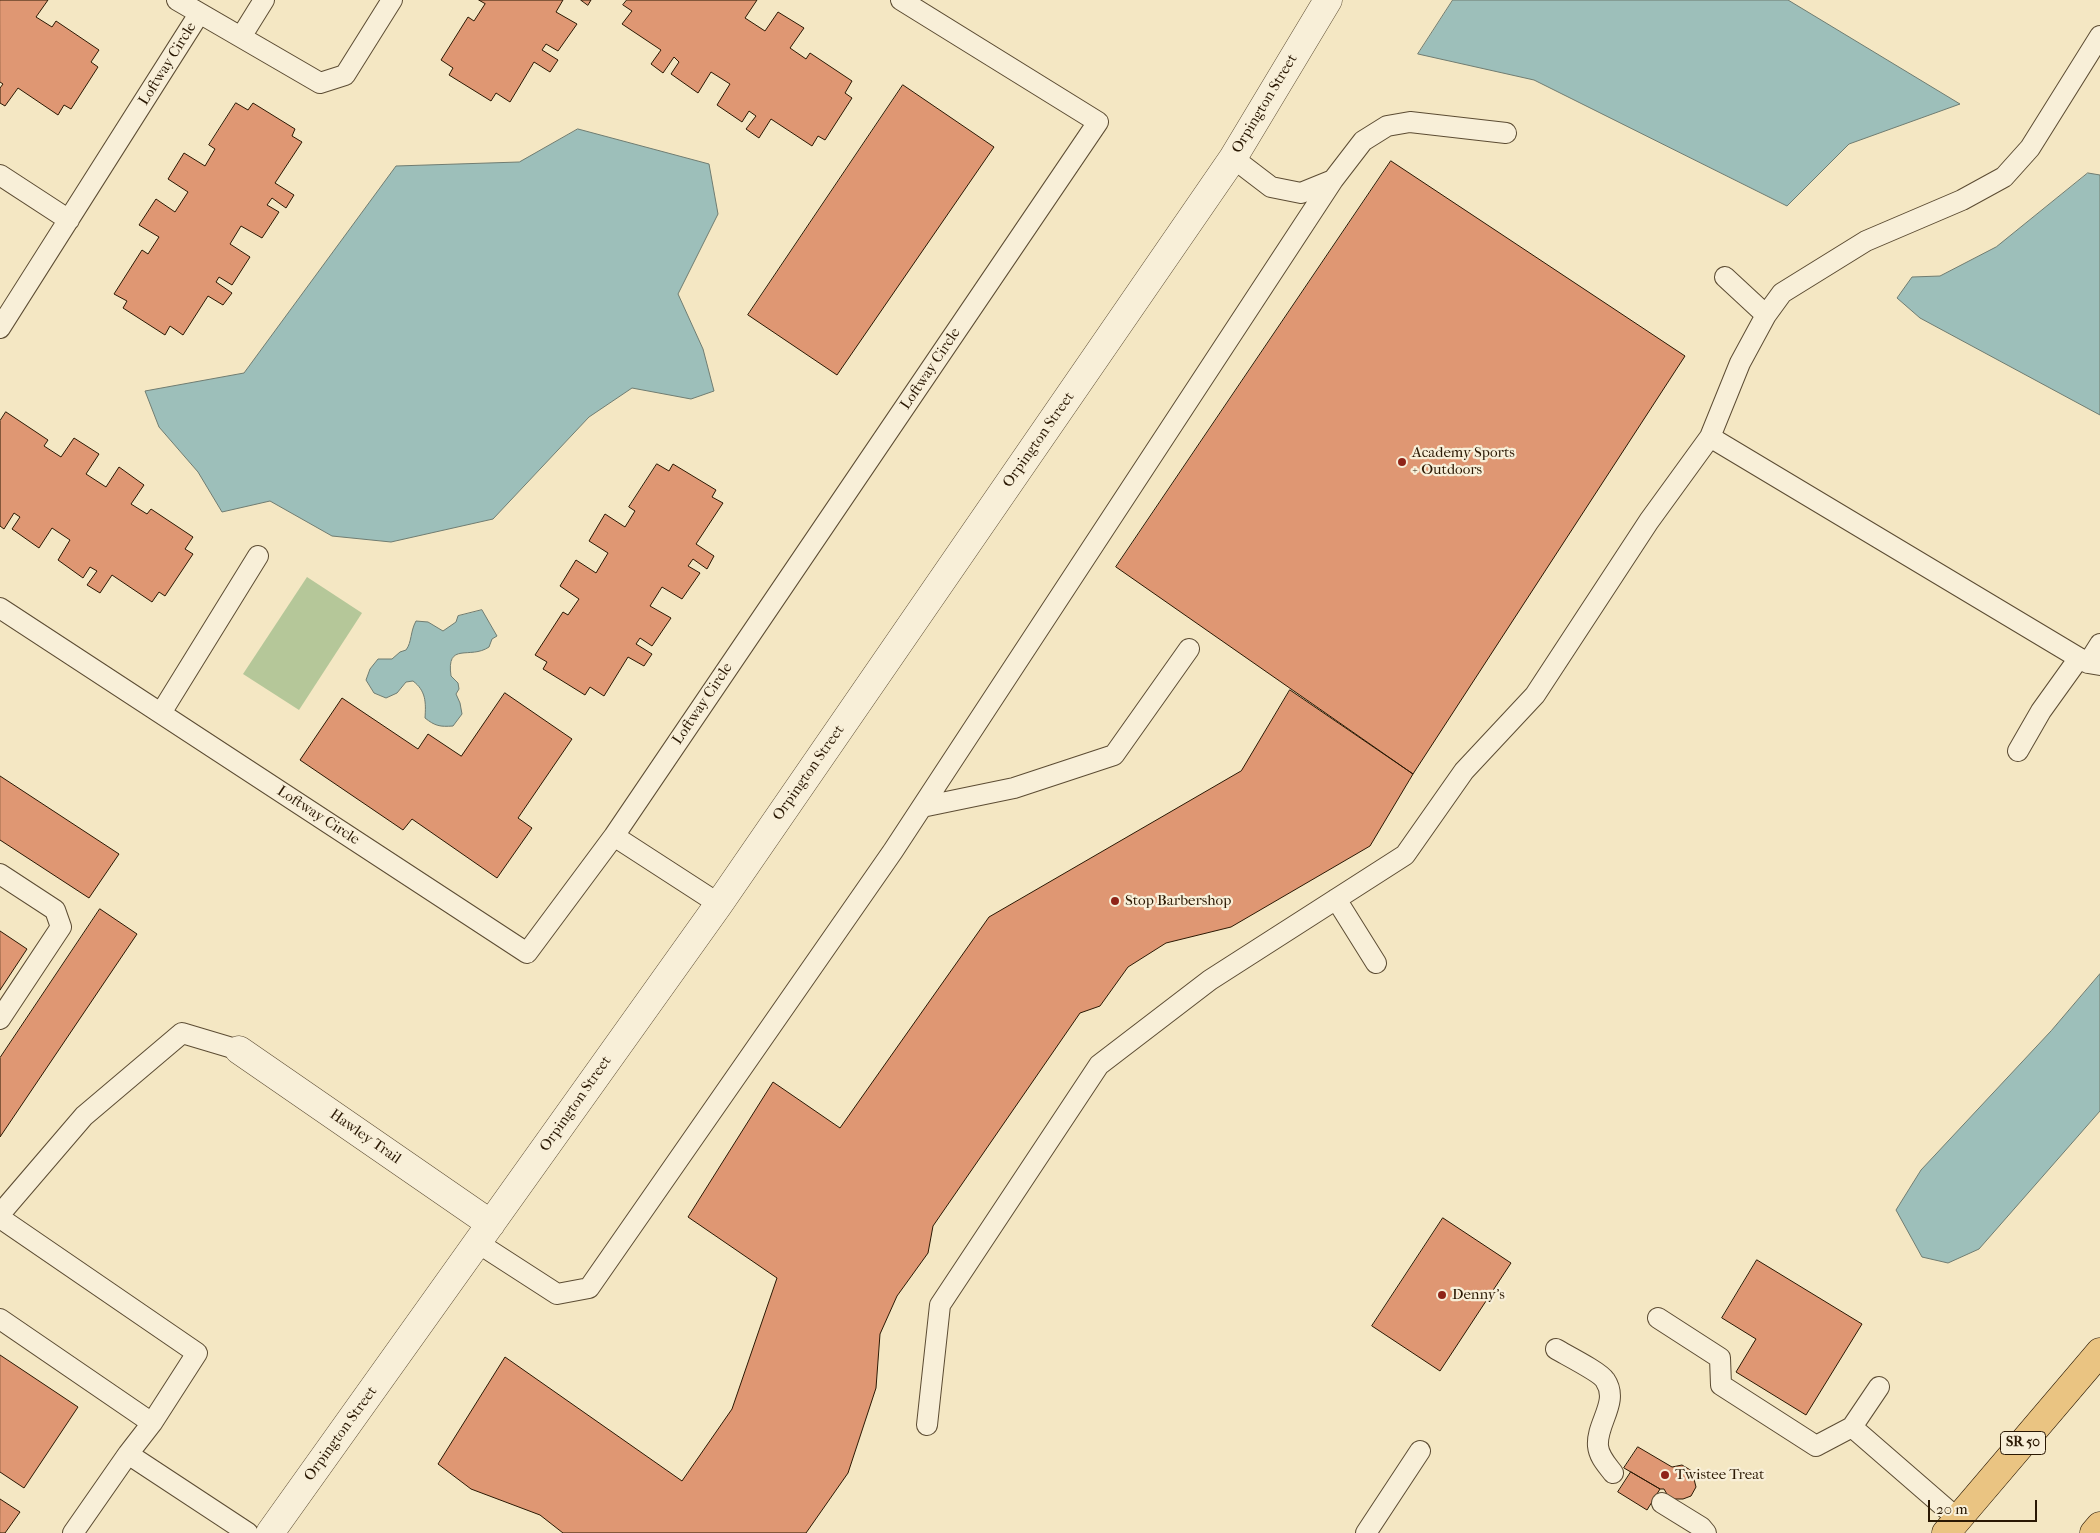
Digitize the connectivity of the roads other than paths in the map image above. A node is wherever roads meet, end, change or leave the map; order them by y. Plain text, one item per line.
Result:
1 (177, 0) edge
2 (264, 0) edge
3 (392, 0) edge
4 (901, 0) edge
5 (1328, 0) edge
6 (199, 14) junction
7 (2100, 36) edge
8 (241, 38) junction
9 (1506, 133) dead end
10 (1233, 158) junction
11 (0, 175) edge
12 (1333, 180) junction
13 (69, 220) junction
14 (1725, 277) dead end
15 (1766, 315) junction
16 (0, 328) edge
17 (1710, 437) junction
18 (258, 556) dead end
19 (0, 608) edge
20 (2100, 644) edge
21 (1189, 650) dead end
22 (2089, 662) edge
23 (2100, 681) edge
24 (161, 713) junction
25 (2018, 751) dead end
26 (922, 807) junction
27 (614, 836) junction
28 (0, 874) edge
29 (1336, 900) junction
30 (719, 904) junction
31 (1376, 963) dead end
32 (0, 1018) edge
33 (239, 1050) joint
34 (0, 1214) edge
35 (0, 1218) edge
36 (484, 1233) junction
37 (1658, 1318) dead end
38 (0, 1319) edge
39 (1556, 1349) dead end
40 (2100, 1352) edge
41 (1879, 1387) dead end
42 (152, 1422) junction
43 (927, 1424) dead end
44 (1852, 1427) junction
45 (1420, 1451) dead end
46 (128, 1454) junction
47 (1613, 1473) dead end
48 (1662, 1503) dead end
49 (1952, 1526) edge
50 (2100, 1526) edge
51 (73, 1533) edge
52 (248, 1533) edge
53 (270, 1533) edge
54 (1366, 1533) edge
55 (1706, 1533) edge
56 (2094, 1533) edge

1 - 6 lane
2 - 8 lane
3 - 8 lane, Loftway Circle
4 - 27 lane, Loftway Circle
5 - 10 street, Orpington Street
6 - 8 lane, Loftway Circle
6 - 13 lane, Loftway Circle
7 - 15 lane
9 - 12 lane
10 - 12 lane
10 - 30 street, Orpington Street
11 - 13 lane
12 - 26 lane
13 - 16 lane, Loftway Circle
14 - 15 lane
15 - 17 lane
17 - 22 lane
17 - 29 lane
18 - 24 lane
19 - 24 lane, Loftway Circle
20 - 22 lane
21 - 26 lane
22 - 23 lane
22 - 25 lane
24 - 27 lane, Loftway Circle
26 - 36 lane
27 - 30 lane
28 - 32 lane
29 - 31 lane
29 - 43 lane
30 - 36 street, Orpington Street
33 - 34 lane
33 - 36 street, Hawley Trail
35 - 42 lane
36 - 53 street, Orpington Street
37 - 44 lane
38 - 42 lane
39 - 47 lane
40 - 49 highway, SR 50
41 - 44 lane
42 - 46 lane
44 - 49 lane
45 - 54 lane
46 - 51 lane
46 - 52 lane
48 - 55 lane
50 - 56 highway

